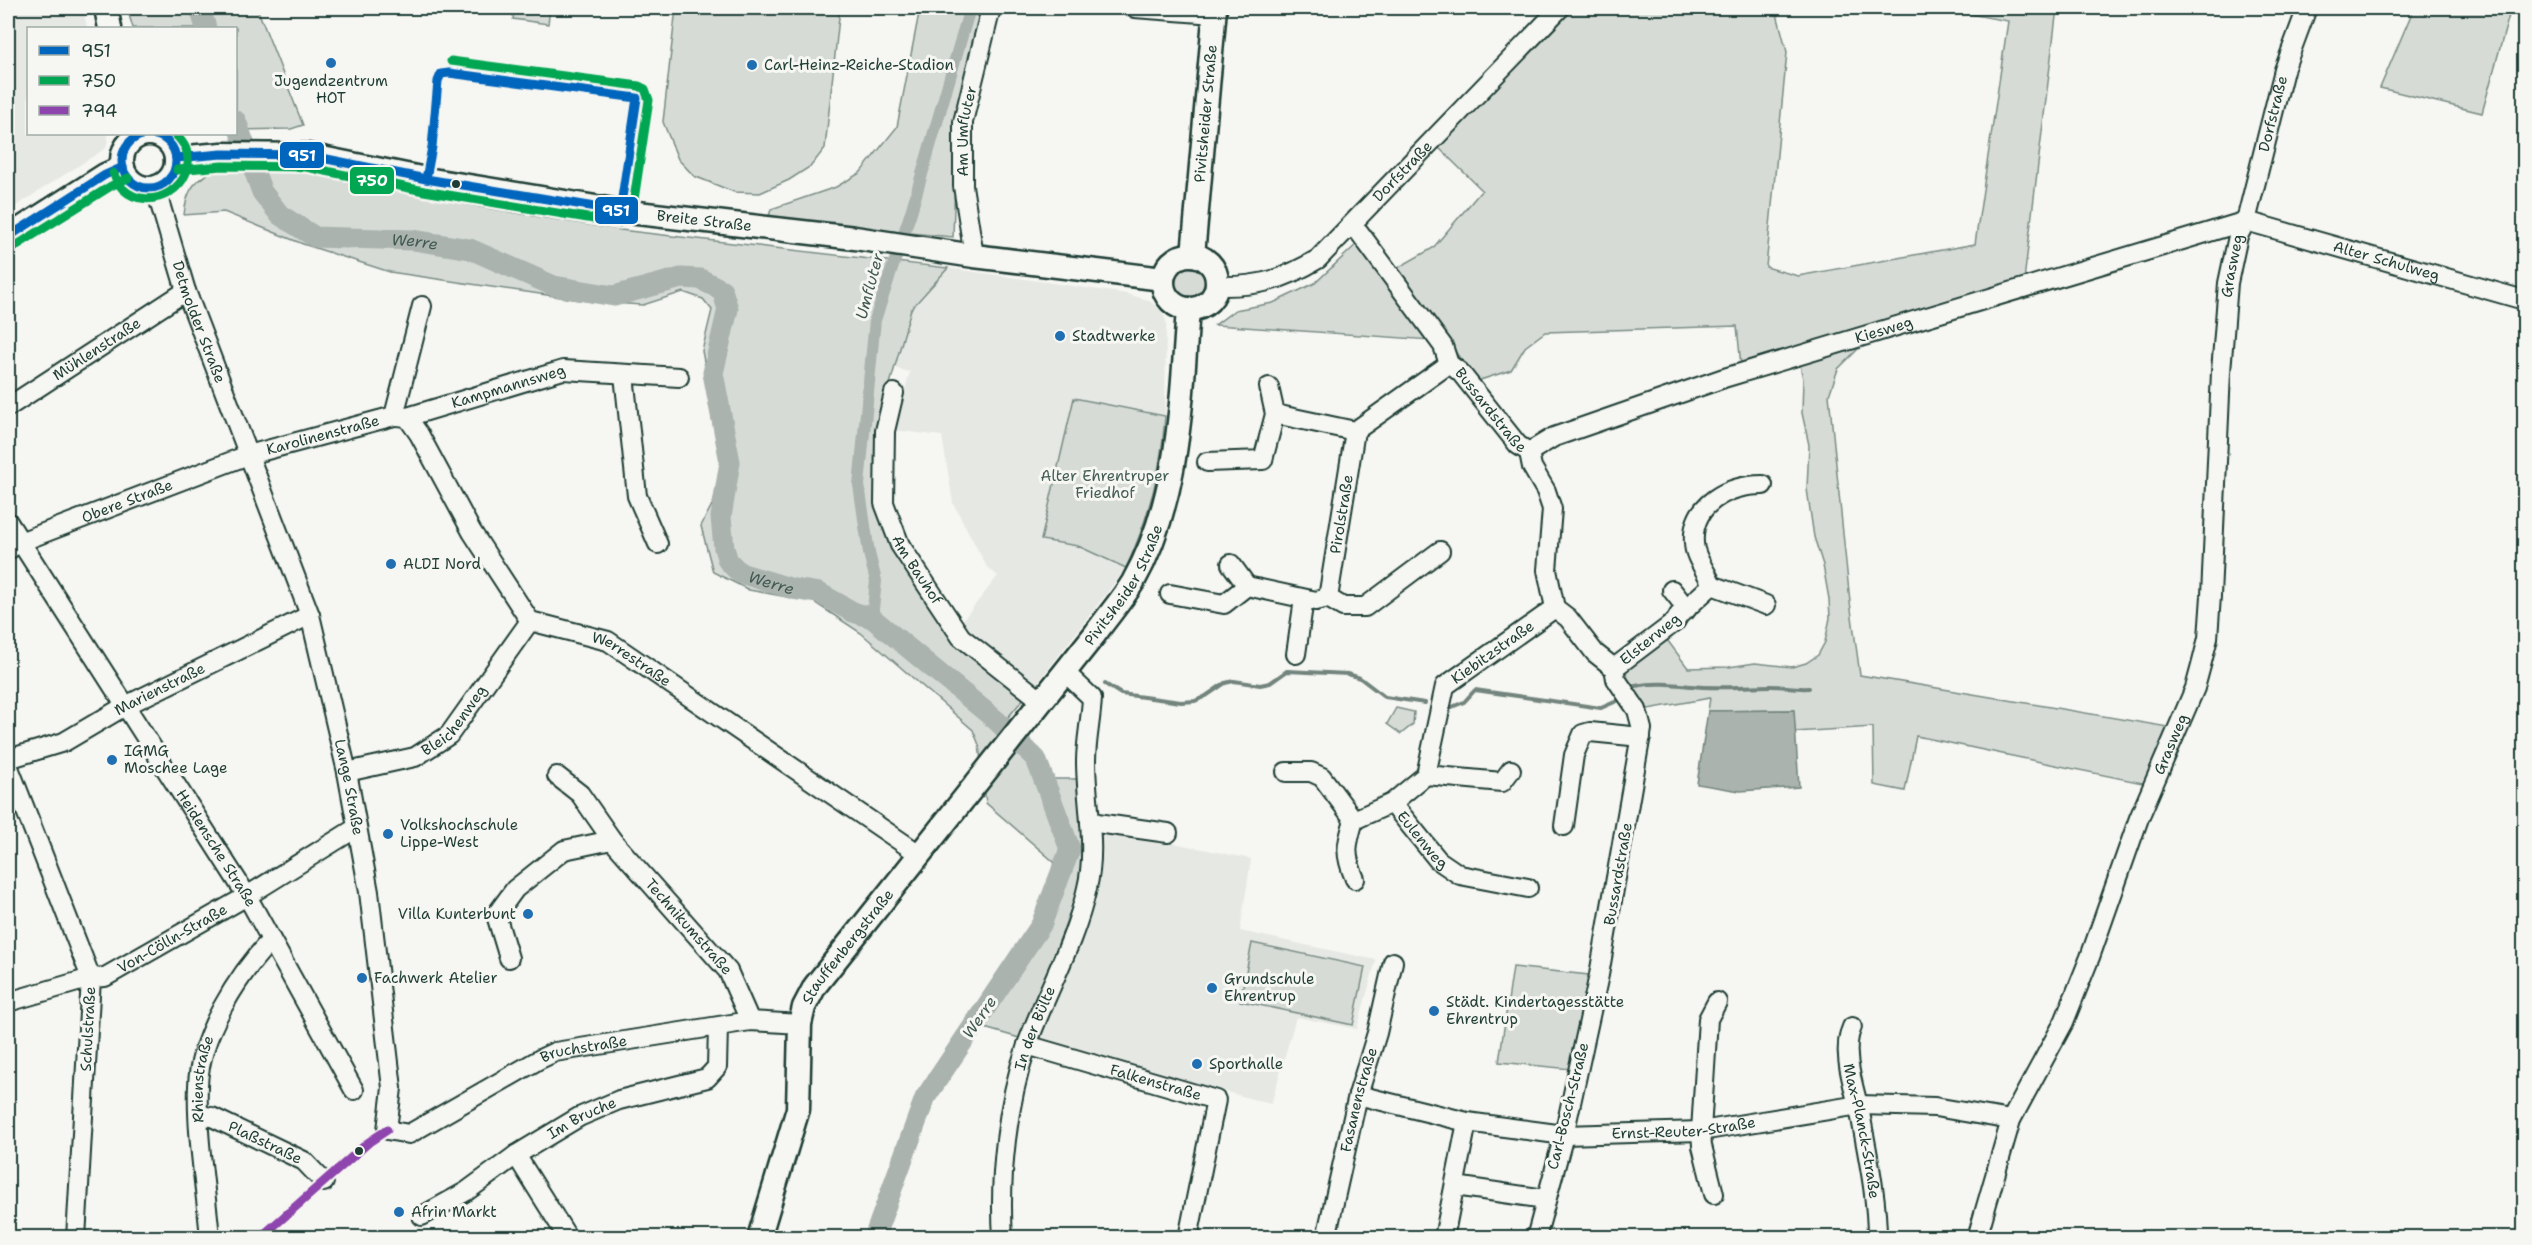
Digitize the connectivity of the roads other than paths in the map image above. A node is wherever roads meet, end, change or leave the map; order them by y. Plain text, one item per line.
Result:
1 (106, 8) edge
2 (991, 8) edge
3 (1135, 8) edge
4 (1560, 8) edge
5 (2307, 8) edge
6 (1214, 11) edge
7 (110, 27) edge
8 (140, 135) edge
9 (176, 158) junction
10 (123, 167) junction
11 (155, 187) junction
12 (2246, 221) junction
13 (1350, 226) junction
14 (8, 237) edge
15 (1193, 255) junction
16 (974, 256) junction
17 (1163, 279) junction
18 (1217, 286) junction
19 (186, 291) junction
20 (2524, 300) edge
21 (422, 306) dead end
22 (1188, 309) junction
23 (1449, 364) junction
24 (624, 375) junction
25 (679, 377) dead end
26 (1269, 387) dead end
27 (894, 393) dead end
28 (8, 407) edge
29 (1275, 414) junction
30 (400, 416) junction
31 (1356, 430) junction
32 (1529, 452) junction
33 (248, 455) junction
34 (1207, 462) dead end
35 (1763, 485) dead end
36 (8, 522) edge
37 (658, 544) dead end
38 (14, 546) edge
39 (1440, 551) dead end
40 (1231, 564) dead end
41 (1712, 585) junction
42 (1247, 586) junction
43 (1672, 590) dead end
44 (1170, 594) dead end
45 (1328, 598) junction
46 (1304, 599) junction
47 (1766, 605) dead end
48 (1555, 608) junction
49 (1687, 609) junction
50 (310, 615) junction
51 (530, 621) junction
52 (1296, 654) dead end
53 (1614, 668) junction
54 (1064, 674) junction
55 (1043, 702) junction
56 (125, 706) junction
57 (1641, 737) junction
58 (8, 759) edge
59 (8, 765) edge
60 (1512, 770) dead end
61 (347, 772) junction
62 (1286, 772) dead end
63 (1426, 775) junction
64 (557, 776) dead end
65 (1392, 803) junction
66 (1354, 820) junction
67 (1090, 822) junction
68 (1564, 826) dead end
69 (357, 828) junction
70 (1168, 833) dead end
71 (612, 840) junction
72 (919, 854) junction
73 (1355, 879) dead end
74 (1528, 888) dead end
75 (247, 896) junction
76 (271, 940) junction
77 (508, 958) dead end
78 (1393, 962) dead end
79 (1599, 975) joint
80 (91, 978) junction
81 (8, 1002) edge
82 (1717, 1002) dead end
83 (750, 1021) junction
84 (800, 1024) junction
85 (718, 1027) junction
86 (1852, 1027) dead end
87 (1027, 1045) junction
88 (354, 1090) dead end
89 (1358, 1095) junction
90 (1859, 1105) junction
91 (199, 1115) junction
92 (2011, 1120) junction
93 (1467, 1122) junction
94 (387, 1130) joint
95 (1701, 1131) junction
96 (1564, 1135) junction
97 (516, 1155) junction
98 (324, 1182) dead end
99 (1455, 1186) junction
100 (1714, 1194) dead end
101 (1545, 1199) junction
102 (422, 1216) dead end
103 (76, 1238) edge
104 (210, 1238) edge
105 (568, 1238) edge
106 (759, 1238) edge
107 (1004, 1238) edge
108 (1188, 1238) edge
109 (1326, 1238) edge
110 (1444, 1238) edge
111 (1536, 1238) edge
112 (1877, 1238) edge
113 (1977, 1238) edge

1 - 7 main road
2 - 16 street, Am Umfluter
3 - 6 street
4 - 13 street, Dorfstraße
5 - 12 street, Dorfstraße
6 - 15 main road, Pivitsheider Straße
8 - 9 main road
8 - 10 main road
9 - 11 main road
9 - 16 main road, Breite Straße
10 - 11 main road
10 - 14 main road
11 - 19 street, Detmolder Straße
12 - 20 street, Alter Schulweg
12 - 32 street, Kiesweg
12 - 92 street, Grasweg
13 - 18 street, Dorfstraße
13 - 23 street, Bussardstraße
15 - 17 main road
15 - 18 main road
16 - 17 main road, Breite Straße
17 - 22 main road
18 - 22 main road
19 - 28 street, Mühlenstraße
19 - 33 street, Detmolder Straße
21 - 30 street, Karolinenstraße
22 - 54 main road, Pivitsheider Straße
23 - 31 street
23 - 32 street, Bussardstraße
24 - 25 street, Kampmannsweg
24 - 30 street, Kampmannsweg
24 - 37 street
26 - 29 street
27 - 55 street, Am Bauhof
29 - 31 street
29 - 34 street
30 - 33 street, Karolinenstraße
30 - 51 street
31 - 45 street, Pirolstraße
32 - 48 street, Bussardstraße
33 - 38 street, Obere Straße
33 - 50 street, Lange Straße
35 - 41 street
36 - 38 street, Heidensche Straße
38 - 56 street, Heidensche Straße
39 - 45 street
40 - 42 street
41 - 47 street
41 - 49 street, Elsterweg
42 - 44 street
42 - 46 street
43 - 49 street, Elsterweg
45 - 46 street
46 - 52 street
48 - 53 street, Bussardstraße
48 - 63 street, Kiebitzstraße
49 - 53 street, Elsterweg
50 - 56 street, Marienstraße
50 - 61 street, Lange Straße
51 - 61 street, Bleichenweg
51 - 72 street, Werrestraße
53 - 57 street, Bussardstraße
54 - 55 main road, Pivitsheider Straße
54 - 67 street, In der Bülte
55 - 72 main road, Stauffenbergstraße
56 - 58 street, Marienstraße
56 - 75 street, Heidensche Straße
57 - 68 street
57 - 79 street, Bussardstraße
59 - 80 street, Schulstraße
60 - 63 street
61 - 69 street, Lange Straße
62 - 66 street
63 - 65 street
64 - 71 street, Technikumstraße
65 - 66 street
65 - 74 street, Eulenweg
66 - 73 street
67 - 70 street
67 - 87 street, In der Bülte
69 - 75 street, Von-Cölln-Straße
69 - 94 street, Lange Straße
71 - 77 street
71 - 83 street, Technikumstraße
72 - 84 main road, Stauffenbergstraße
75 - 76 street, Heidensche Straße
75 - 80 street, Von-Cölln-Straße
76 - 88 street, Heidensche Straße
76 - 91 street, Rhienstraße
78 - 89 street, Fasanenstraße
79 - 96 street, Carl-Bosch-Straße
80 - 81 street, Von-Cölln-Straße
80 - 103 street, Schulstraße
82 - 95 street
83 - 84 street, Bruchstraße
83 - 85 street, Bruchstraße
84 - 106 main road, Stauffenbergstraße
85 - 94 street, Bruchstraße
85 - 97 street, Im Bruche
86 - 90 street, Max-Planck-Straße
87 - 107 street, In der Bülte
87 - 108 street, Falkenstraße
89 - 93 street, Ernst-Reuter-Straße
89 - 109 street, Fasanenstraße
90 - 92 street, Ernst-Reuter-Straße
90 - 95 street, Ernst-Reuter-Straße
90 - 112 street, Max-Planck-Straße
91 - 98 street, Plaßstraße
91 - 104 street, Rhienstraße
92 - 113 street, Grasweg
93 - 96 street, Ernst-Reuter-Straße
93 - 99 street
95 - 96 street, Ernst-Reuter-Straße
95 - 100 street
96 - 101 street, Carl-Bosch-Straße
97 - 102 street, Im Bruche
97 - 105 street
99 - 101 street
99 - 110 street
101 - 111 street, Carl-Bosch-Straße

